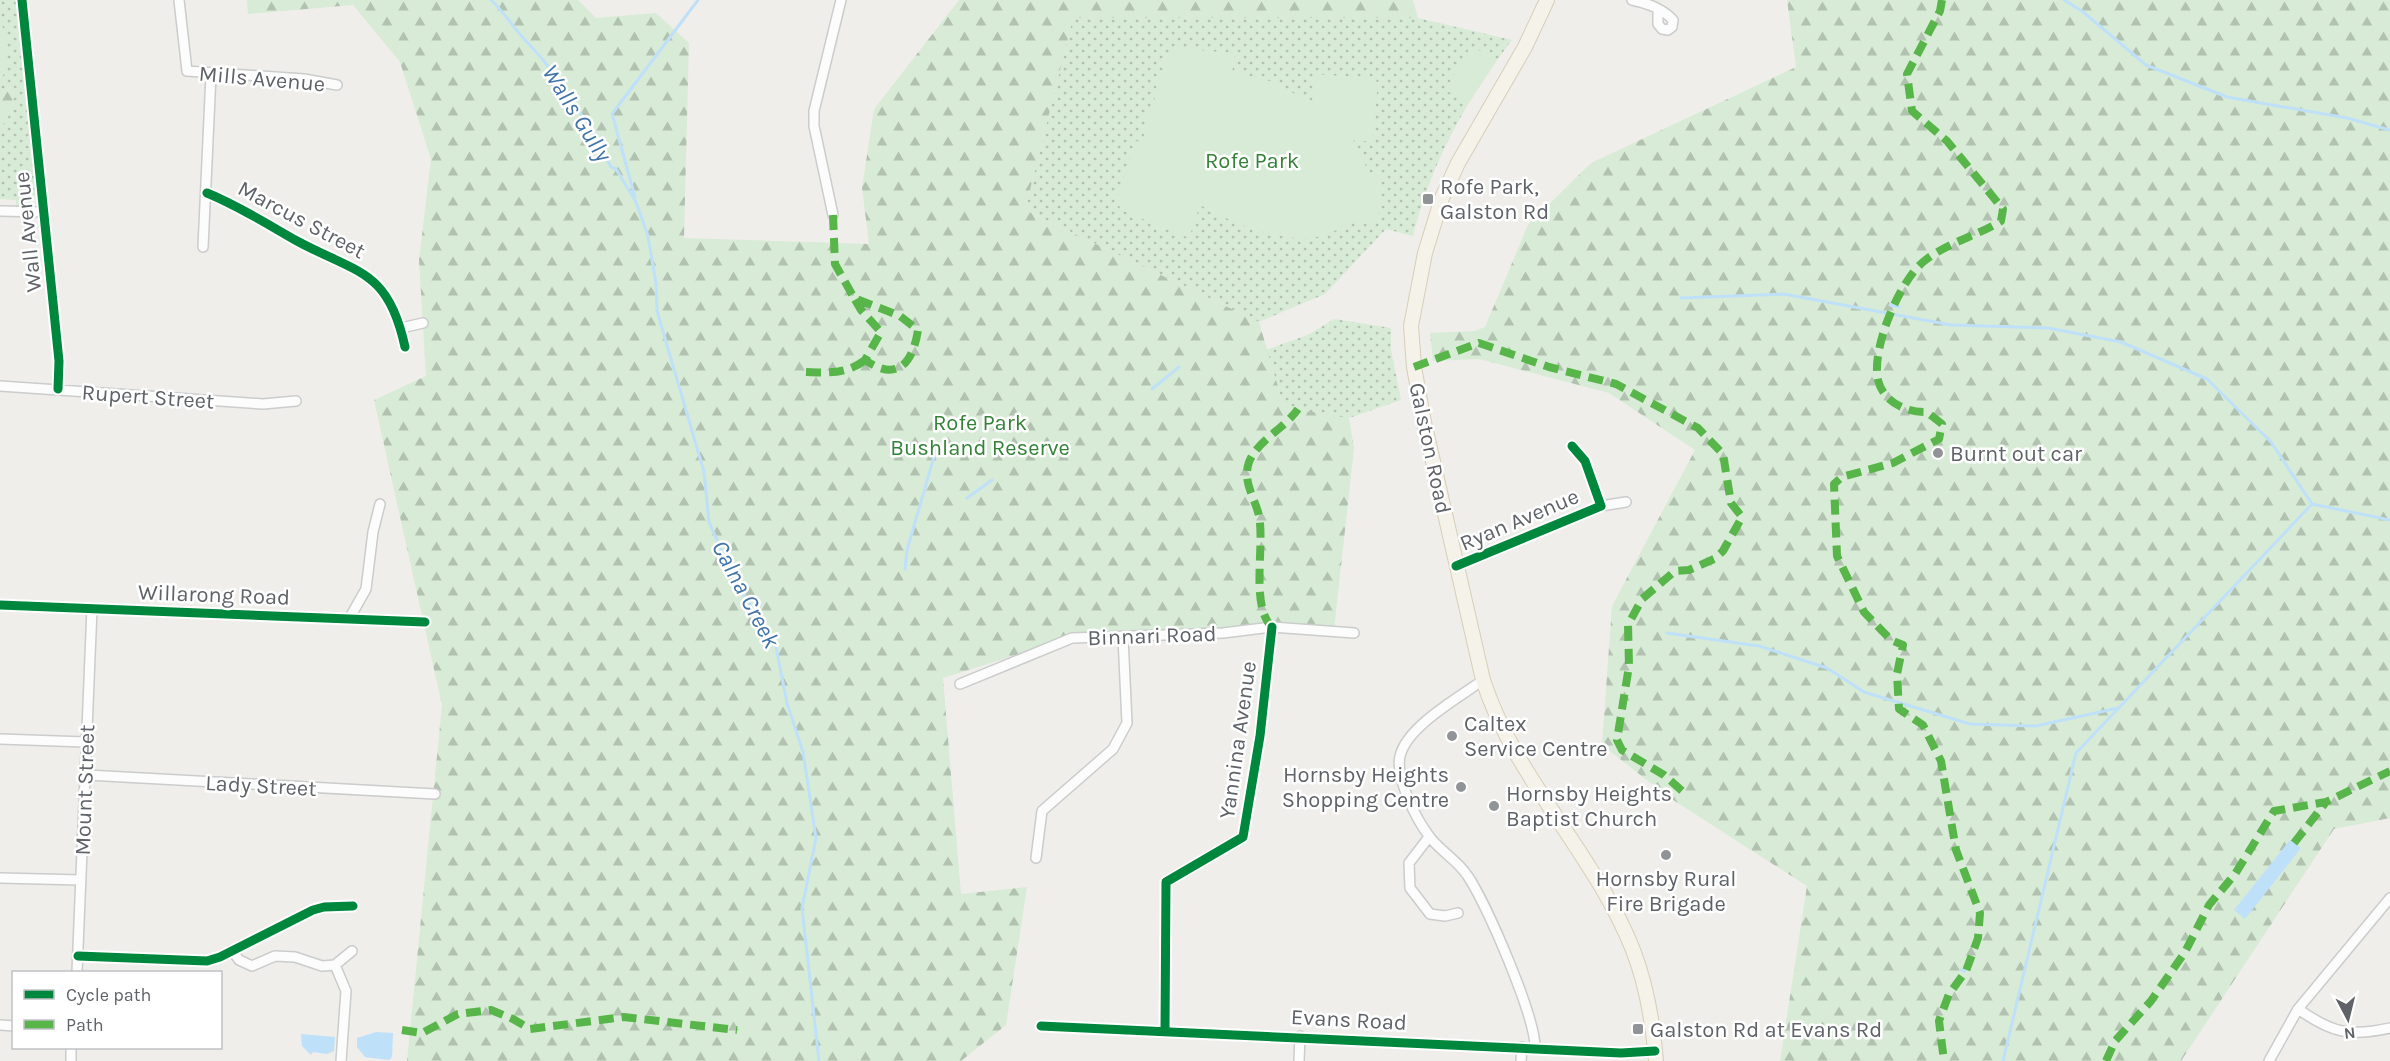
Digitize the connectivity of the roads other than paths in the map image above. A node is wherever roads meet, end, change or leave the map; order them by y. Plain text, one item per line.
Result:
1 (22, 0) edge
2 (179, 0) edge
3 (841, 0) edge
4 (1547, 0) edge
5 (1632, 0) edge
6 (1658, 10) dead end
7 (211, 75) junction
8 (337, 85) dead end
9 (207, 192) junction
10 (0, 211) edge
11 (44, 212) junction
12 (833, 215) dead end
13 (203, 246) dead end
14 (423, 323) dead end
15 (401, 328) junction
16 (405, 347) dead end
17 (0, 386) edge
18 (58, 389) junction
19 (296, 401) dead end
20 (1572, 446) dead end
21 (1626, 502) dead end
22 (380, 504) dead end
23 (1601, 506) junction
24 (1456, 566) junction
25 (0, 604) edge
26 (92, 608) junction
27 (349, 619) junction
28 (425, 622) dead end
29 (1272, 627) junction
30 (1354, 633) dead end
31 (1124, 637) junction
32 (1483, 680) junction
33 (960, 684) dead end
34 (0, 739) edge
35 (85, 742) junction
36 (87, 775) junction
37 (435, 795) dead end
38 (1429, 837) junction
39 (1036, 858) dead end
40 (0, 878) edge
41 (81, 880) junction
42 (2390, 898) edge
43 (353, 906) dead end
44 (1458, 913) dead end
45 (232, 950) junction
46 (352, 951) dead end
47 (78, 956) junction
48 (335, 965) junction
49 (77, 971) edge
50 (2298, 1009) junction
51 (1041, 1026) dead end
52 (2390, 1028) edge
53 (1166, 1030) junction
54 (1300, 1036) junction
55 (1522, 1047) junction
56 (1535, 1047) junction
57 (1655, 1056) edge
58 (341, 1061) edge
59 (1299, 1061) edge
60 (1521, 1061) edge
61 (2269, 1061) edge

1 - 11 street, Wall Avenue
2 - 7 street, Mills Avenue
3 - 12 street
4 - 24 main road, Galston Road
5 - 6 street
7 - 8 street, Mills Avenue
7 - 9 street
9 - 13 street
9 - 15 street, Marcus Street
10 - 11 street
11 - 18 street, Wall Avenue
14 - 15 street
15 - 16 street, Marcus Street
17 - 18 street, Rupert Street
18 - 19 street, Rupert Street
20 - 23 street, Ryan Avenue
21 - 23 street, Ryan Avenue
22 - 27 street
23 - 24 street, Ryan Avenue
24 - 32 main road, Galston Road
25 - 26 street, Willarong Road
26 - 27 street, Willarong Road
26 - 35 street, Mount Street
27 - 28 street, Willarong Road
29 - 30 street, Binnari Road
29 - 31 street, Binnari Road
29 - 53 street, Yannina Avenue
31 - 33 street, Binnari Road
31 - 39 street
32 - 38 street
32 - 57 main road, Galston Road
34 - 35 street
35 - 36 street, Mount Street
36 - 37 street, Lady Street
36 - 41 street, Mount Street
38 - 44 street
38 - 56 street
40 - 41 street
41 - 47 street, Mount Street
42 - 50 street
43 - 45 street
45 - 47 street
45 - 48 street
46 - 48 street
47 - 49 street, Mount Street
48 - 58 street
50 - 52 street
50 - 61 street
51 - 53 street, Evans Road
53 - 54 street, Evans Road
54 - 55 street, Evans Road
54 - 59 street
55 - 56 street, Evans Road
55 - 60 street
56 - 57 street, Evans Road

